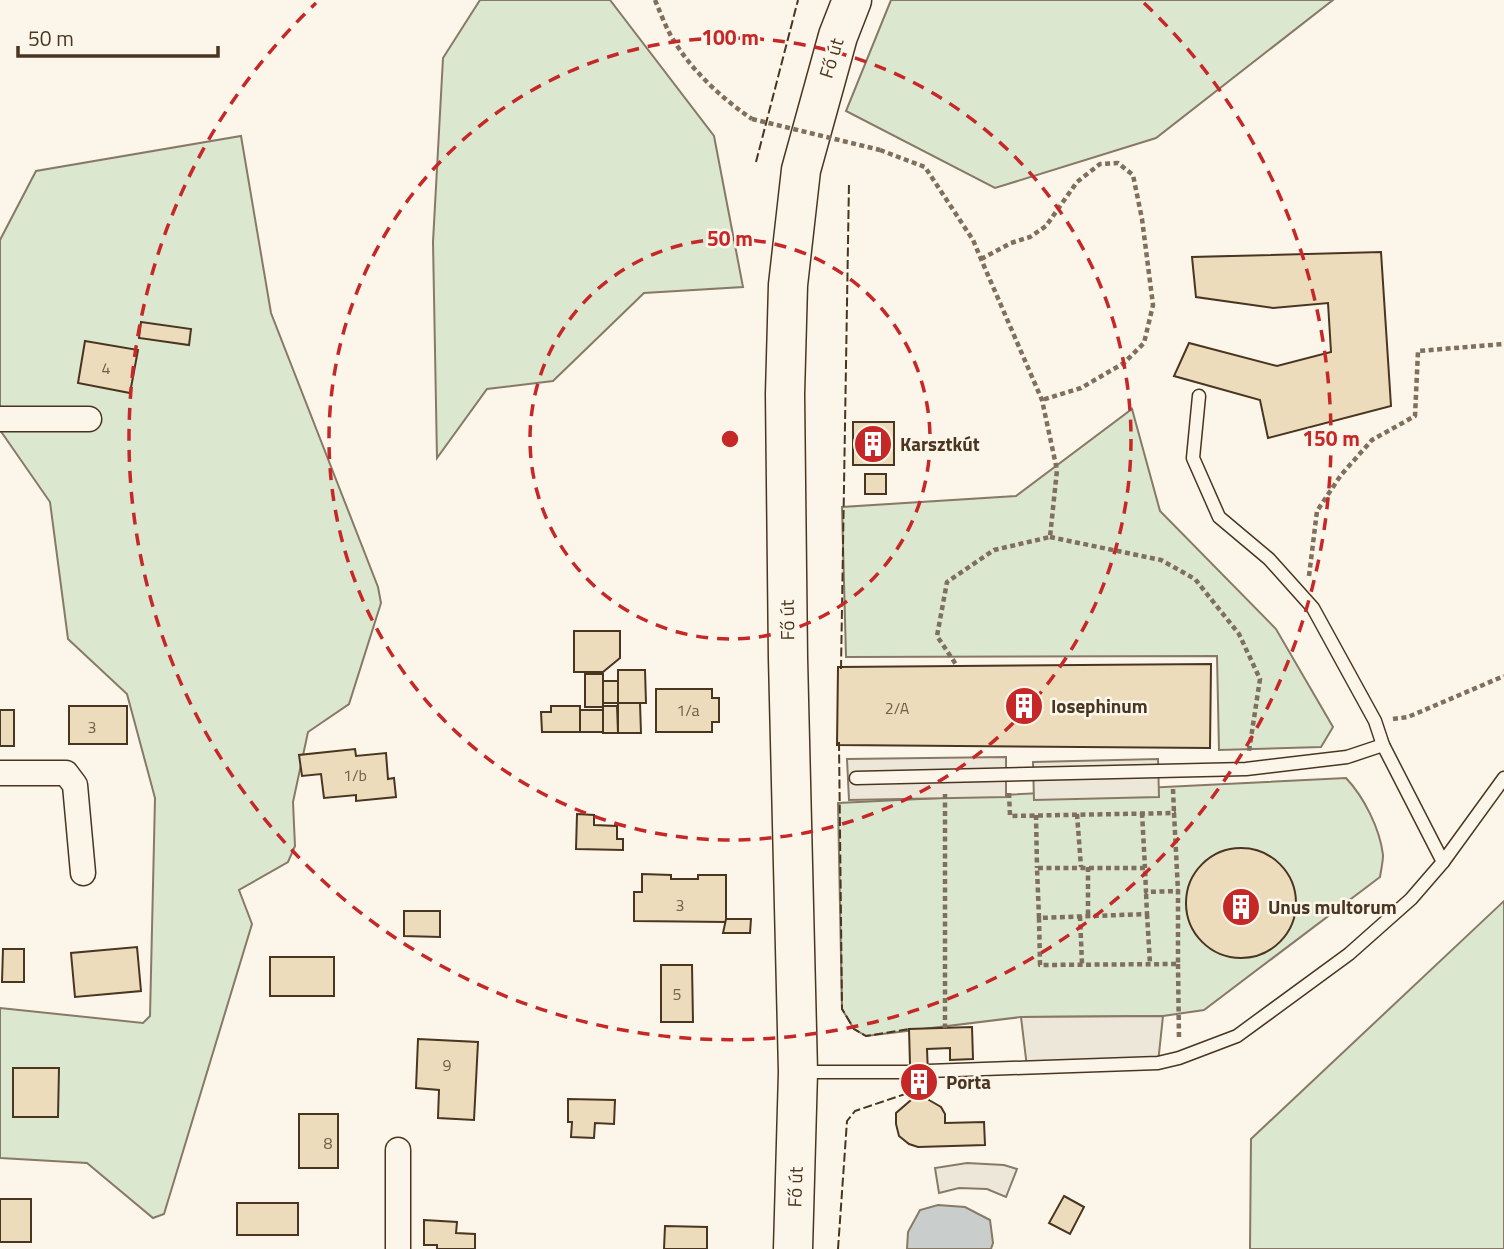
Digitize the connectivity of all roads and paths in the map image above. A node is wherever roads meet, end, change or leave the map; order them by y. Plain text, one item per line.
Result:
1 (655, 0) edge
2 (852, 0) edge
3 (981, 259) junction
4 (1504, 344) edge
5 (1199, 396) dead end
6 (1042, 400) junction
7 (0, 419) edge
8 (89, 419) dead end
9 (1050, 537) junction
10 (1313, 608) junction
11 (957, 666) dead end
12 (1504, 676) edge
13 (1375, 721) junction
14 (1383, 745) junction
15 (1246, 769) junction
16 (0, 773) edge
17 (1008, 775) junction
18 (945, 776) junction
19 (856, 778) dead end
20 (1504, 778) edge
21 (1142, 813) junction
22 (1077, 814) junction
23 (1036, 815) junction
24 (1443, 862) junction
25 (1081, 867) junction
26 (1088, 867) junction
27 (1037, 868) junction
28 (1145, 868) junction
29 (83, 873) dead end
30 (1178, 891) junction
31 (1146, 892) junction
32 (1147, 914) junction
33 (1080, 916) junction
34 (1088, 916) junction
35 (1038, 918) junction
36 (1082, 964) junction
37 (1150, 964) junction
38 (1178, 964) junction
39 (946, 1028) dead end
40 (1179, 1058) junction
41 (928, 1071) dead end
42 (799, 1072) junction
43 (910, 1072) dead end
44 (398, 1150) dead end
45 (398, 1249) edge
46 (793, 1249) edge

1 - 3 path, bridge
2 - 42 main road, Fő út
3 - 6 path
3 - 6 path
4 - 10 path
5 - 10 lane
6 - 9 path
7 - 8 street
9 - 11 path
9 - 15 path
10 - 13 lane
12 - 13 path
13 - 14 lane
14 - 15 lane
14 - 24 lane
15 - 17 lane
16 - 29 street
17 - 18 lane
17 - 23 path
18 - 19 lane
18 - 39 path
20 - 24 lane
21 - 22 path
21 - 28 path
21 - 30 path
22 - 23 path
22 - 25 path
23 - 27 path
24 - 40 lane
25 - 26 path
25 - 27 path
26 - 28 path
26 - 34 path
27 - 35 path
28 - 31 path
30 - 31 path
30 - 38 path
31 - 32 path
32 - 34 path
32 - 37 path
33 - 34 path
33 - 35 path
33 - 36 path
35 - 36 path
36 - 37 path
37 - 38 path
38 - 40 path
40 - 41 lane
42 - 43 lane
42 - 46 main road, Fő út
44 - 45 street

